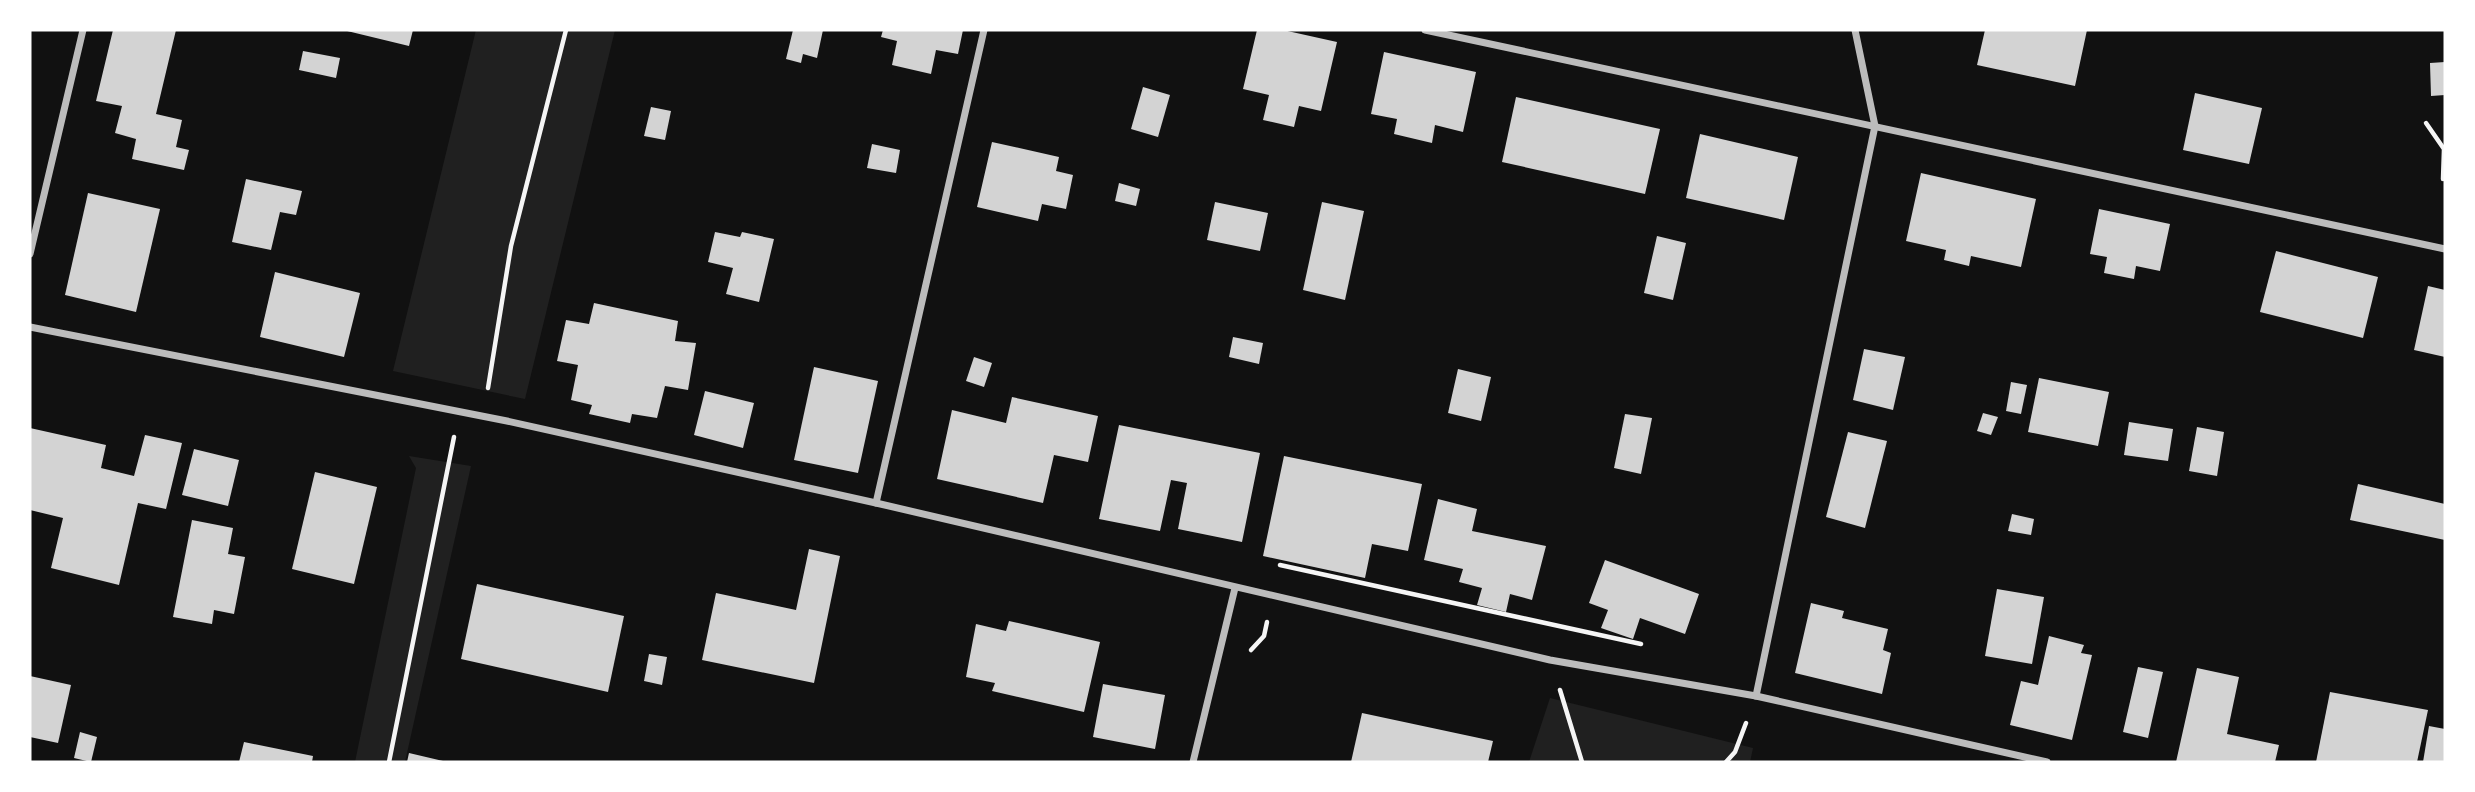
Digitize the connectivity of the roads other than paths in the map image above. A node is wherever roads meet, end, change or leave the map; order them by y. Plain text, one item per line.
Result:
1 (83, 30) edge
2 (984, 30) edge
3 (1425, 30) edge
4 (1855, 30) edge
5 (1875, 126) junction
6 (2445, 249) edge
7 (30, 254) edge
8 (30, 327) edge
9 (876, 503) junction
10 (1235, 588) junction
11 (1756, 696) junction
12 (1193, 762) edge
13 (2047, 762) edge

1 - 7 street
2 - 9 street
3 - 5 street
4 - 5 street
5 - 6 street
5 - 11 street
8 - 9 street
9 - 10 street
10 - 11 street
10 - 12 street
11 - 13 street

